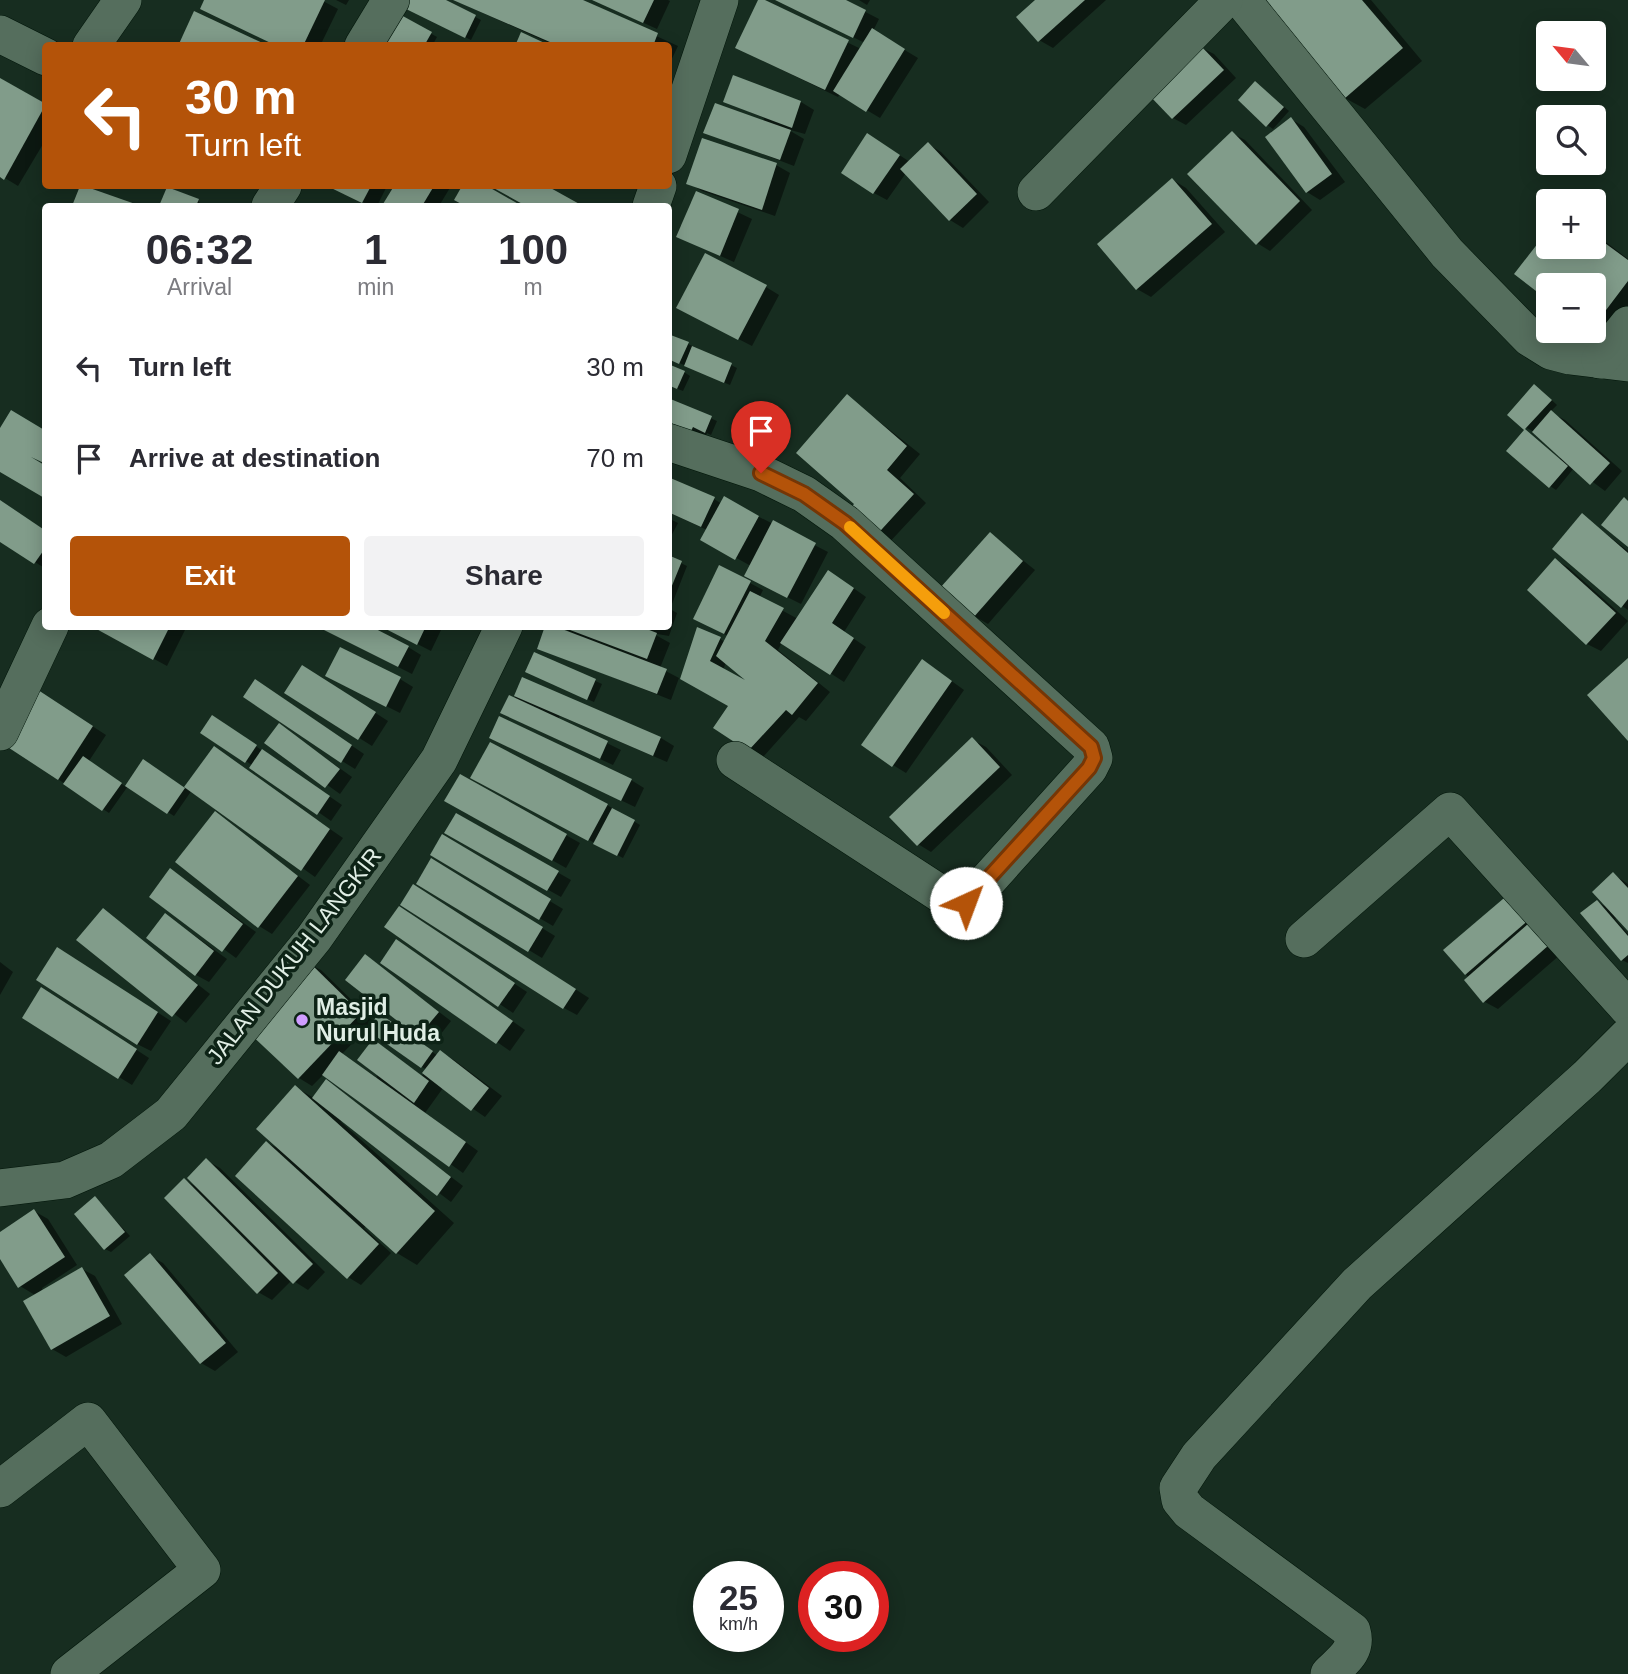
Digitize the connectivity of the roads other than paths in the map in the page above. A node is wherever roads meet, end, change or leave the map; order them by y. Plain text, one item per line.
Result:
1 (123, 0) edge
2 (391, 0) edge
3 (720, 0) edge
4 (1224, 0) edge
5 (1242, 0) edge
6 (0, 34) edge
7 (95, 42) edge
8 (365, 42) edge
9 (42, 55) edge
10 (672, 143) edge
11 (1036, 192) dead end
12 (1628, 326) edge
13 (1614, 362) edge
14 (672, 443) edge
15 (48, 630) edge
16 (502, 630) edge
17 (0, 732) edge
18 (735, 760) dead end
19 (1304, 939) dead end
20 (1628, 1008) edge
21 (1624, 1049) edge
22 (0, 1188) edge
23 (0, 1489) edge
24 (69, 1674) edge
25 (1329, 1674) edge

1 - 7 street
2 - 8 street
3 - 10 street
4 - 11 street
5 - 13 street
6 - 9 street
12 - 13 street
14 - 18 street
15 - 17 street
16 - 22 street, JALAN DUKUH LANGKIR
19 - 20 street
21 - 25 street
23 - 24 street

